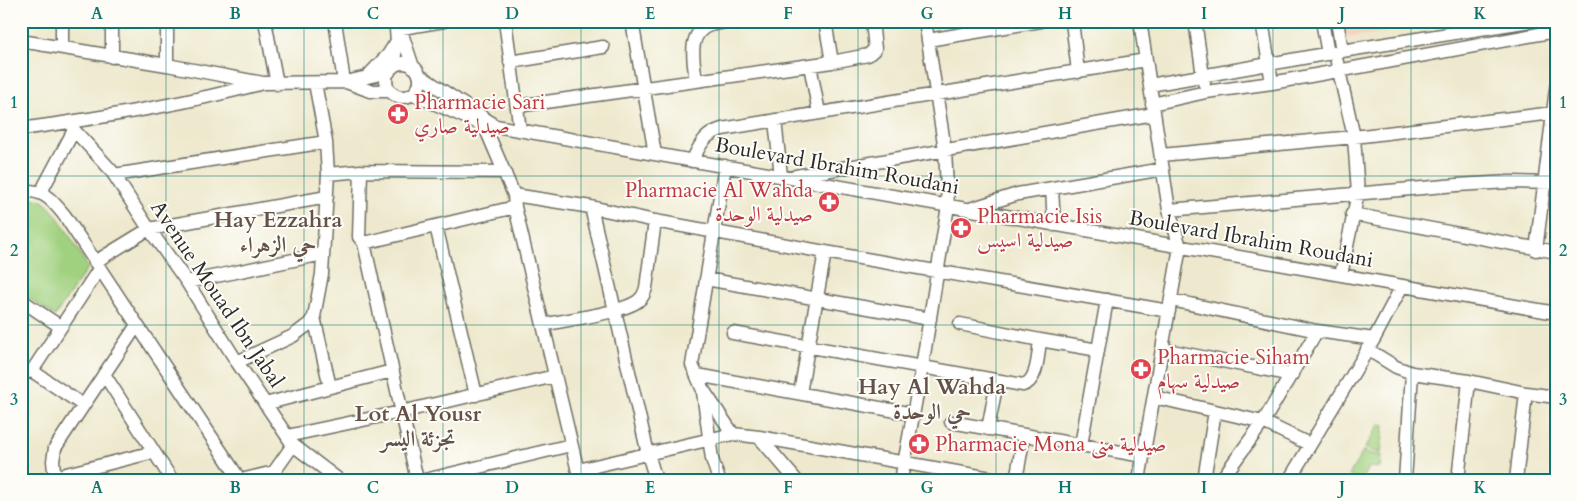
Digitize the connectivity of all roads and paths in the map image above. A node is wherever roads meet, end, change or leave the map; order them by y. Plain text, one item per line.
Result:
1 (62, 21) edge
2 (112, 21) edge
3 (167, 21) edge
4 (266, 21) edge
5 (335, 21) edge
6 (444, 21) edge
7 (504, 21) edge
8 (632, 21) edge
9 (734, 21) edge
10 (825, 21) edge
11 (872, 21) edge
12 (925, 21) edge
13 (1041, 21) edge
14 (1072, 21) edge
15 (1140, 21) edge
16 (1195, 21) edge
17 (1262, 21) edge
18 (1322, 21) edge
19 (1337, 21) edge
20 (1530, 21) edge
21 (981, 26) edge
22 (398, 28) edge
23 (1556, 30) edge
24 (928, 40) junction
25 (21, 41) edge
26 (603, 47) dead end
27 (62, 48) junction
28 (1335, 52) junction
29 (112, 56) junction
30 (1146, 60) junction
31 (510, 62) junction
32 (832, 62) junction
33 (167, 64) junction
34 (1269, 64) junction
35 (810, 65) junction
36 (391, 69) junction
37 (1339, 70) junction
38 (416, 71) junction
39 (1078, 72) junction
40 (1203, 75) junction
41 (368, 76) junction
42 (696, 81) junction
43 (345, 82) junction
44 (315, 83) junction
45 (1272, 83) junction
46 (262, 84) junction
47 (278, 84) junction
48 (1150, 85) junction
49 (644, 89) junction
50 (1556, 89) edge
51 (390, 91) junction
52 (1206, 92) junction
53 (413, 94) junction
54 (935, 94) junction
55 (517, 106) junction
56 (1153, 109) junction
57 (819, 113) junction
58 (1553, 113) junction
59 (482, 120) junction
60 (775, 120) junction
61 (72, 126) junction
62 (21, 129) edge
63 (520, 130) junction
64 (1354, 137) junction
65 (326, 142) junction
66 (945, 150) junction
67 (655, 154) junction
68 (1160, 155) junction
69 (692, 161) junction
70 (724, 166) junction
71 (1163, 170) junction
72 (361, 171) junction
73 (505, 172) junction
74 (328, 174) junction
75 (114, 175) junction
76 (785, 177) junction
77 (1550, 183) edge
78 (1052, 188) junction
79 (21, 191) edge
80 (41, 192) junction
81 (1358, 193) junction
82 (327, 196) junction
83 (514, 201) junction
84 (948, 206) junction
85 (591, 207) junction
86 (968, 209) junction
87 (1169, 210) junction
88 (1352, 214) junction
89 (655, 221) junction
90 (1054, 225) junction
91 (436, 226) junction
92 (149, 228) junction
93 (714, 232) junction
94 (364, 243) junction
95 (1180, 247) junction
96 (1536, 250) junction
97 (826, 252) junction
98 (1556, 252) edge
99 (323, 254) junction
100 (97, 266) junction
101 (938, 272) junction
102 (1340, 275) junction
103 (706, 279) junction
104 (187, 282) junction
105 (1402, 286) junction
106 (817, 299) junction
107 (21, 300) edge
108 (1108, 300) junction
109 (1170, 306) junction
110 (615, 310) junction
111 (1556, 313) edge
112 (314, 317) junction
113 (930, 318) junction
114 (960, 324) dead end
115 (137, 325) junction
116 (543, 325) junction
117 (60, 327) junction
118 (1317, 331) junction
119 (733, 333) dead end
120 (1040, 340) junction
121 (1370, 344) junction
122 (809, 347) junction
123 (1162, 348) junction
124 (1098, 350) junction
125 (237, 362) junction
126 (922, 367) junction
127 (392, 371) junction
128 (27, 372) edge
129 (1412, 373) junction
130 (104, 374) junction
131 (697, 375) junction
132 (1292, 375) junction
133 (555, 376) junction
134 (997, 381) junction
135 (1469, 381) junction
136 (330, 387) junction
137 (702, 388) junction
138 (800, 393) junction
139 (1526, 393) junction
140 (476, 395) junction
141 (1154, 397) junction
142 (1556, 397) edge
143 (265, 404) junction
144 (83, 405) junction
145 (1215, 411) junction
146 (401, 412) junction
147 (913, 414) junction
148 (951, 422) dead end
149 (1263, 422) junction
150 (988, 429) junction
151 (733, 434) junction
152 (1024, 435) junction
153 (759, 437) junction
154 (290, 440) junction
155 (710, 440) junction
156 (1309, 444) junction
157 (572, 445) junction
158 (1081, 446) junction
159 (154, 452) junction
160 (648, 454) junction
161 (1143, 456) junction
162 (904, 463) junction
163 (579, 475) edge
164 (272, 476) edge
165 (50, 479) edge
166 (172, 480) edge
167 (240, 480) edge
168 (339, 480) edge
169 (417, 480) edge
170 (425, 480) edge
171 (656, 480) edge
172 (720, 480) edge
173 (796, 480) edge
174 (901, 480) edge
175 (1002, 480) edge
176 (1016, 480) edge
177 (1139, 480) edge
178 (1204, 480) edge
179 (1221, 480) edge
180 (1289, 480) edge
181 (1404, 480) edge
182 (1458, 480) edge
183 (1516, 480) edge

1 - 27 street
2 - 29 street
3 - 33 street
4 - 47 street
5 - 43 street
6 - 22 street
7 - 31 street
8 - 49 street
9 - 42 street
10 - 32 street
11 - 32 street
12 - 24 street
13 - 21 street
14 - 39 street
15 - 30 street
16 - 40 street
17 - 34 street
18 - 28 street
19 - 28 street
20 - 28 street
21 - 24 street
22 - 36 street
22 - 38 street
22 - 41 street
23 - 37 street
24 - 54 street
25 - 27 street
26 - 31 street
27 - 29 street
28 - 34 street
28 - 37 street
29 - 33 street
30 - 39 street
30 - 48 street
31 - 55 street
32 - 35 street
33 - 46 street
34 - 40 street
34 - 45 street
35 - 42 street
35 - 57 street
36 - 38 street
36 - 41 street
36 - 51 street
37 - 45 street
37 - 64 street
38 - 53 street
38 - 59 street, Boulevard Ibrahim Roudani
39 - 54 street
40 - 48 street
40 - 52 street
41 - 43 street
42 - 49 street
43 - 44 street
43 - 51 street
44 - 47 street
44 - 65 street
45 - 52 street
46 - 47 street
46 - 61 street
48 - 56 street
49 - 55 street
49 - 67 street
50 - 58 street
51 - 53 street
52 - 56 street
53 - 59 street, Boulevard Ibrahim Roudani
54 - 57 street
54 - 66 street
55 - 63 street
56 - 66 street
56 - 68 street
57 - 60 street
58 - 64 street
58 - 77 street
59 - 63 street, Boulevard Ibrahim Roudani
59 - 73 street
60 - 69 street
60 - 76 street
61 - 62 street
61 - 75 street, Avenue Mouad Ibn Jabal
61 - 80 street
63 - 67 street, Boulevard Ibrahim Roudani
64 - 68 street
64 - 81 street
65 - 74 street
65 - 75 street
66 - 76 street
66 - 84 street
67 - 69 street, Boulevard Ibrahim Roudani
68 - 71 street
69 - 70 street, Boulevard Ibrahim Roudani
70 - 76 street, Boulevard Ibrahim Roudani
70 - 93 street
71 - 78 street
71 - 87 street
72 - 73 street
72 - 74 street
72 - 94 street
73 - 83 street
74 - 82 street
75 - 92 street, Avenue Mouad Ibn Jabal
76 - 84 street, Boulevard Ibrahim Roudani
77 - 81 street
77 - 96 street
78 - 86 street
78 - 90 street
79 - 80 street
80 - 100 street
81 - 87 street
81 - 88 street
82 - 92 street
82 - 99 street
83 - 85 street
83 - 91 street
83 - 116 street
84 - 86 street, Boulevard Ibrahim Roudani
84 - 101 street
85 - 89 street
85 - 110 street
86 - 90 street, Boulevard Ibrahim Roudani
87 - 95 street
88 - 96 street
88 - 102 street
89 - 93 street
89 - 110 street
90 - 95 street, Boulevard Ibrahim Roudani
91 - 94 street
91 - 140 street
92 - 100 street
92 - 104 street, Avenue Mouad Ibn Jabal
93 - 97 street
93 - 103 street
94 - 127 street
95 - 102 street, Boulevard Ibrahim Roudani
95 - 109 street
96 - 98 street
97 - 101 street
97 - 106 street
99 - 104 street
99 - 112 street
100 - 115 street
100 - 117 street
101 - 108 street
101 - 113 street
102 - 105 street, Boulevard Ibrahim Roudani
103 - 106 street
103 - 131 street
104 - 125 street, Avenue Mouad Ibn Jabal
105 - 111 street, Boulevard Ibrahim Roudani
105 - 121 street
106 - 113 street
106 - 122 street
107 - 117 street
108 - 109 street
108 - 124 street
109 - 118 street
109 - 123 street
110 - 116 street
110 - 160 street
112 - 125 street
112 - 136 street
113 - 126 street
114 - 120 street
115 - 130 street
115 - 167 street
116 - 133 street
117 - 128 street
118 - 121 street
118 - 132 street
119 - 122 street
120 - 124 street
120 - 134 street
121 - 129 street
121 - 156 street
122 - 126 street
122 - 138 street
123 - 132 street
123 - 141 street
124 - 158 street
125 - 143 street, Avenue Mouad Ibn Jabal
126 - 134 street
126 - 147 street
127 - 136 street
127 - 146 street
128 - 144 street
129 - 135 street
129 - 181 street
130 - 144 street
130 - 159 street
131 - 137 street
131 - 138 street
132 - 149 street
133 - 140 street
133 - 157 street
134 - 150 street
135 - 139 street
135 - 182 street
136 - 143 street
137 - 151 street
137 - 155 street
138 - 147 street
139 - 142 street
139 - 183 street
140 - 146 street
141 - 145 street
141 - 161 street
143 - 154 street, Avenue Mouad Ibn Jabal
144 - 165 street
145 - 149 street
145 - 178 street
146 - 154 street
146 - 169 street
147 - 162 street
148 - 150 street
149 - 156 street
149 - 179 street
150 - 152 street
151 - 153 street
151 - 155 street
152 - 158 street
152 - 176 street
153 - 162 street
153 - 173 street
154 - 164 street
154 - 168 street, Avenue Mouad Ibn Jabal
155 - 160 street
155 - 172 street
156 - 180 street
157 - 163 street
157 - 170 street
158 - 161 street
159 - 165 street
159 - 166 street
160 - 163 street
160 - 171 street
161 - 177 street
162 - 174 street
162 - 175 street
164 - 167 street

